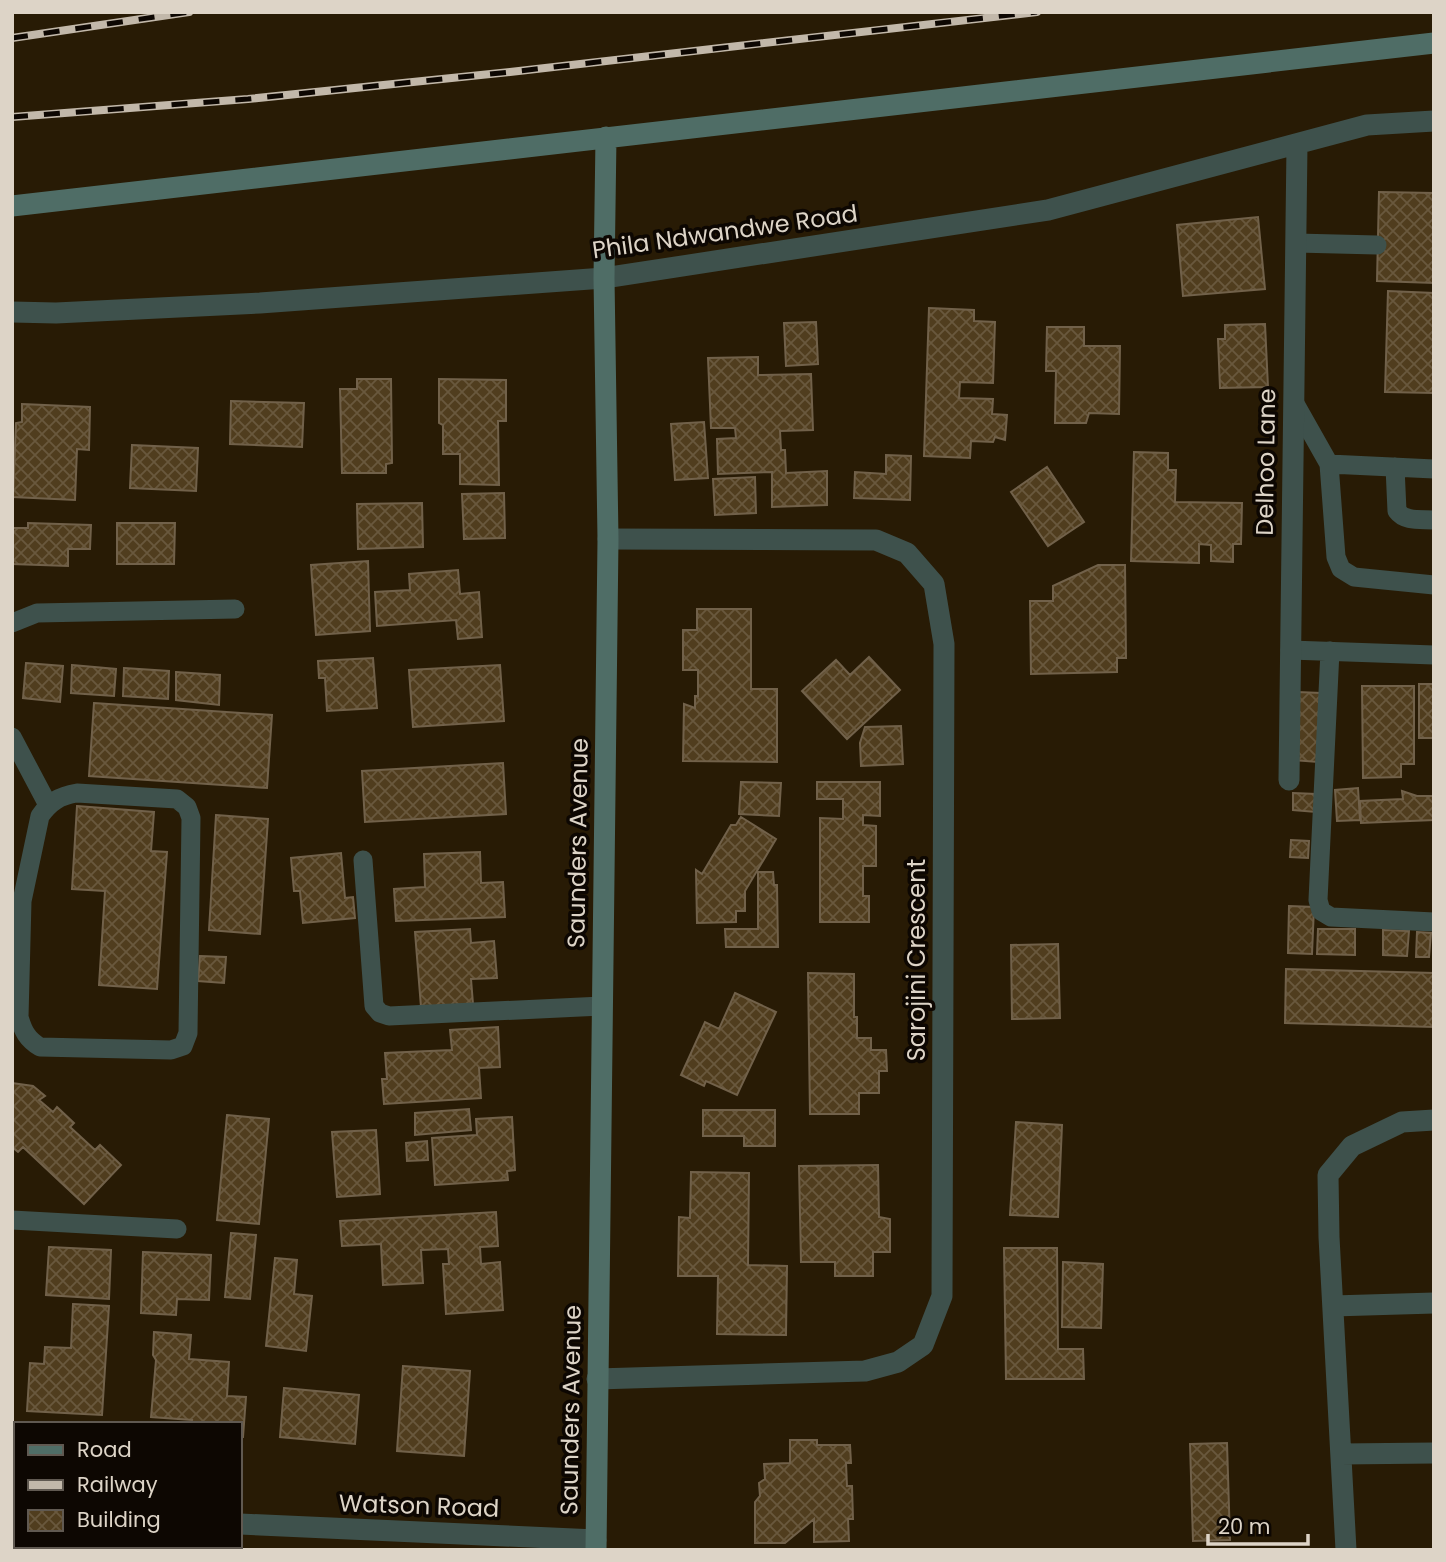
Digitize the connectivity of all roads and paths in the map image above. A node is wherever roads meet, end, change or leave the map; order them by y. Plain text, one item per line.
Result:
1 (1434, 43) edge
2 (1434, 121) edge
3 (606, 137) junction
4 (1297, 145) junction
5 (12, 206) edge
6 (1296, 243) junction
7 (1377, 244) dead end
8 (604, 278) junction
9 (12, 312) edge
10 (1294, 402) junction
11 (1329, 464) junction
12 (1395, 467) junction
13 (1434, 469) edge
14 (1434, 520) edge
15 (608, 539) junction
16 (1434, 585) edge
17 (235, 609) dead end
18 (12, 623) edge
19 (1290, 650) junction
20 (1330, 651) junction
21 (1434, 655) edge
22 (12, 737) edge
23 (1289, 780) dead end
24 (48, 805) junction
25 (363, 860) dead end
26 (17, 901) edge
27 (1434, 922) edge
28 (602, 1006) junction
29 (1434, 1120) edge
30 (12, 1220) edge
31 (177, 1229) dead end
32 (1434, 1303) edge
33 (1333, 1306) junction
34 (597, 1379) junction
35 (1434, 1453) edge
36 (1341, 1454) junction
37 (242, 1524) edge
38 (596, 1545) edge
39 (1346, 1550) edge

1 - 3 street
2 - 4 street, Phila Ndwandwe Road
3 - 5 street
3 - 8 street, Saunders Avenue
4 - 6 street, Delhoo Lane
4 - 8 street, Phila Ndwandwe Road
6 - 7 lane
6 - 10 street, Delhoo Lane
8 - 9 street, Phila Ndwandwe Road
8 - 15 street, Saunders Avenue
10 - 11 lane
10 - 19 street, Delhoo Lane
11 - 12 lane
11 - 16 lane
12 - 13 lane
12 - 14 lane
15 - 28 street, Saunders Avenue
15 - 34 street, Sarojini Crescent
17 - 18 lane
19 - 20 lane
19 - 23 street, Delhoo Lane
20 - 21 lane
20 - 27 lane
22 - 24 lane
24 - 26 lane
24 - 26 lane
25 - 28 lane
28 - 34 street, Saunders Avenue
29 - 33 street
30 - 31 lane
32 - 33 street
33 - 36 street
34 - 38 street, Saunders Avenue
35 - 36 street
36 - 39 street
37 - 38 street, Watson Road

